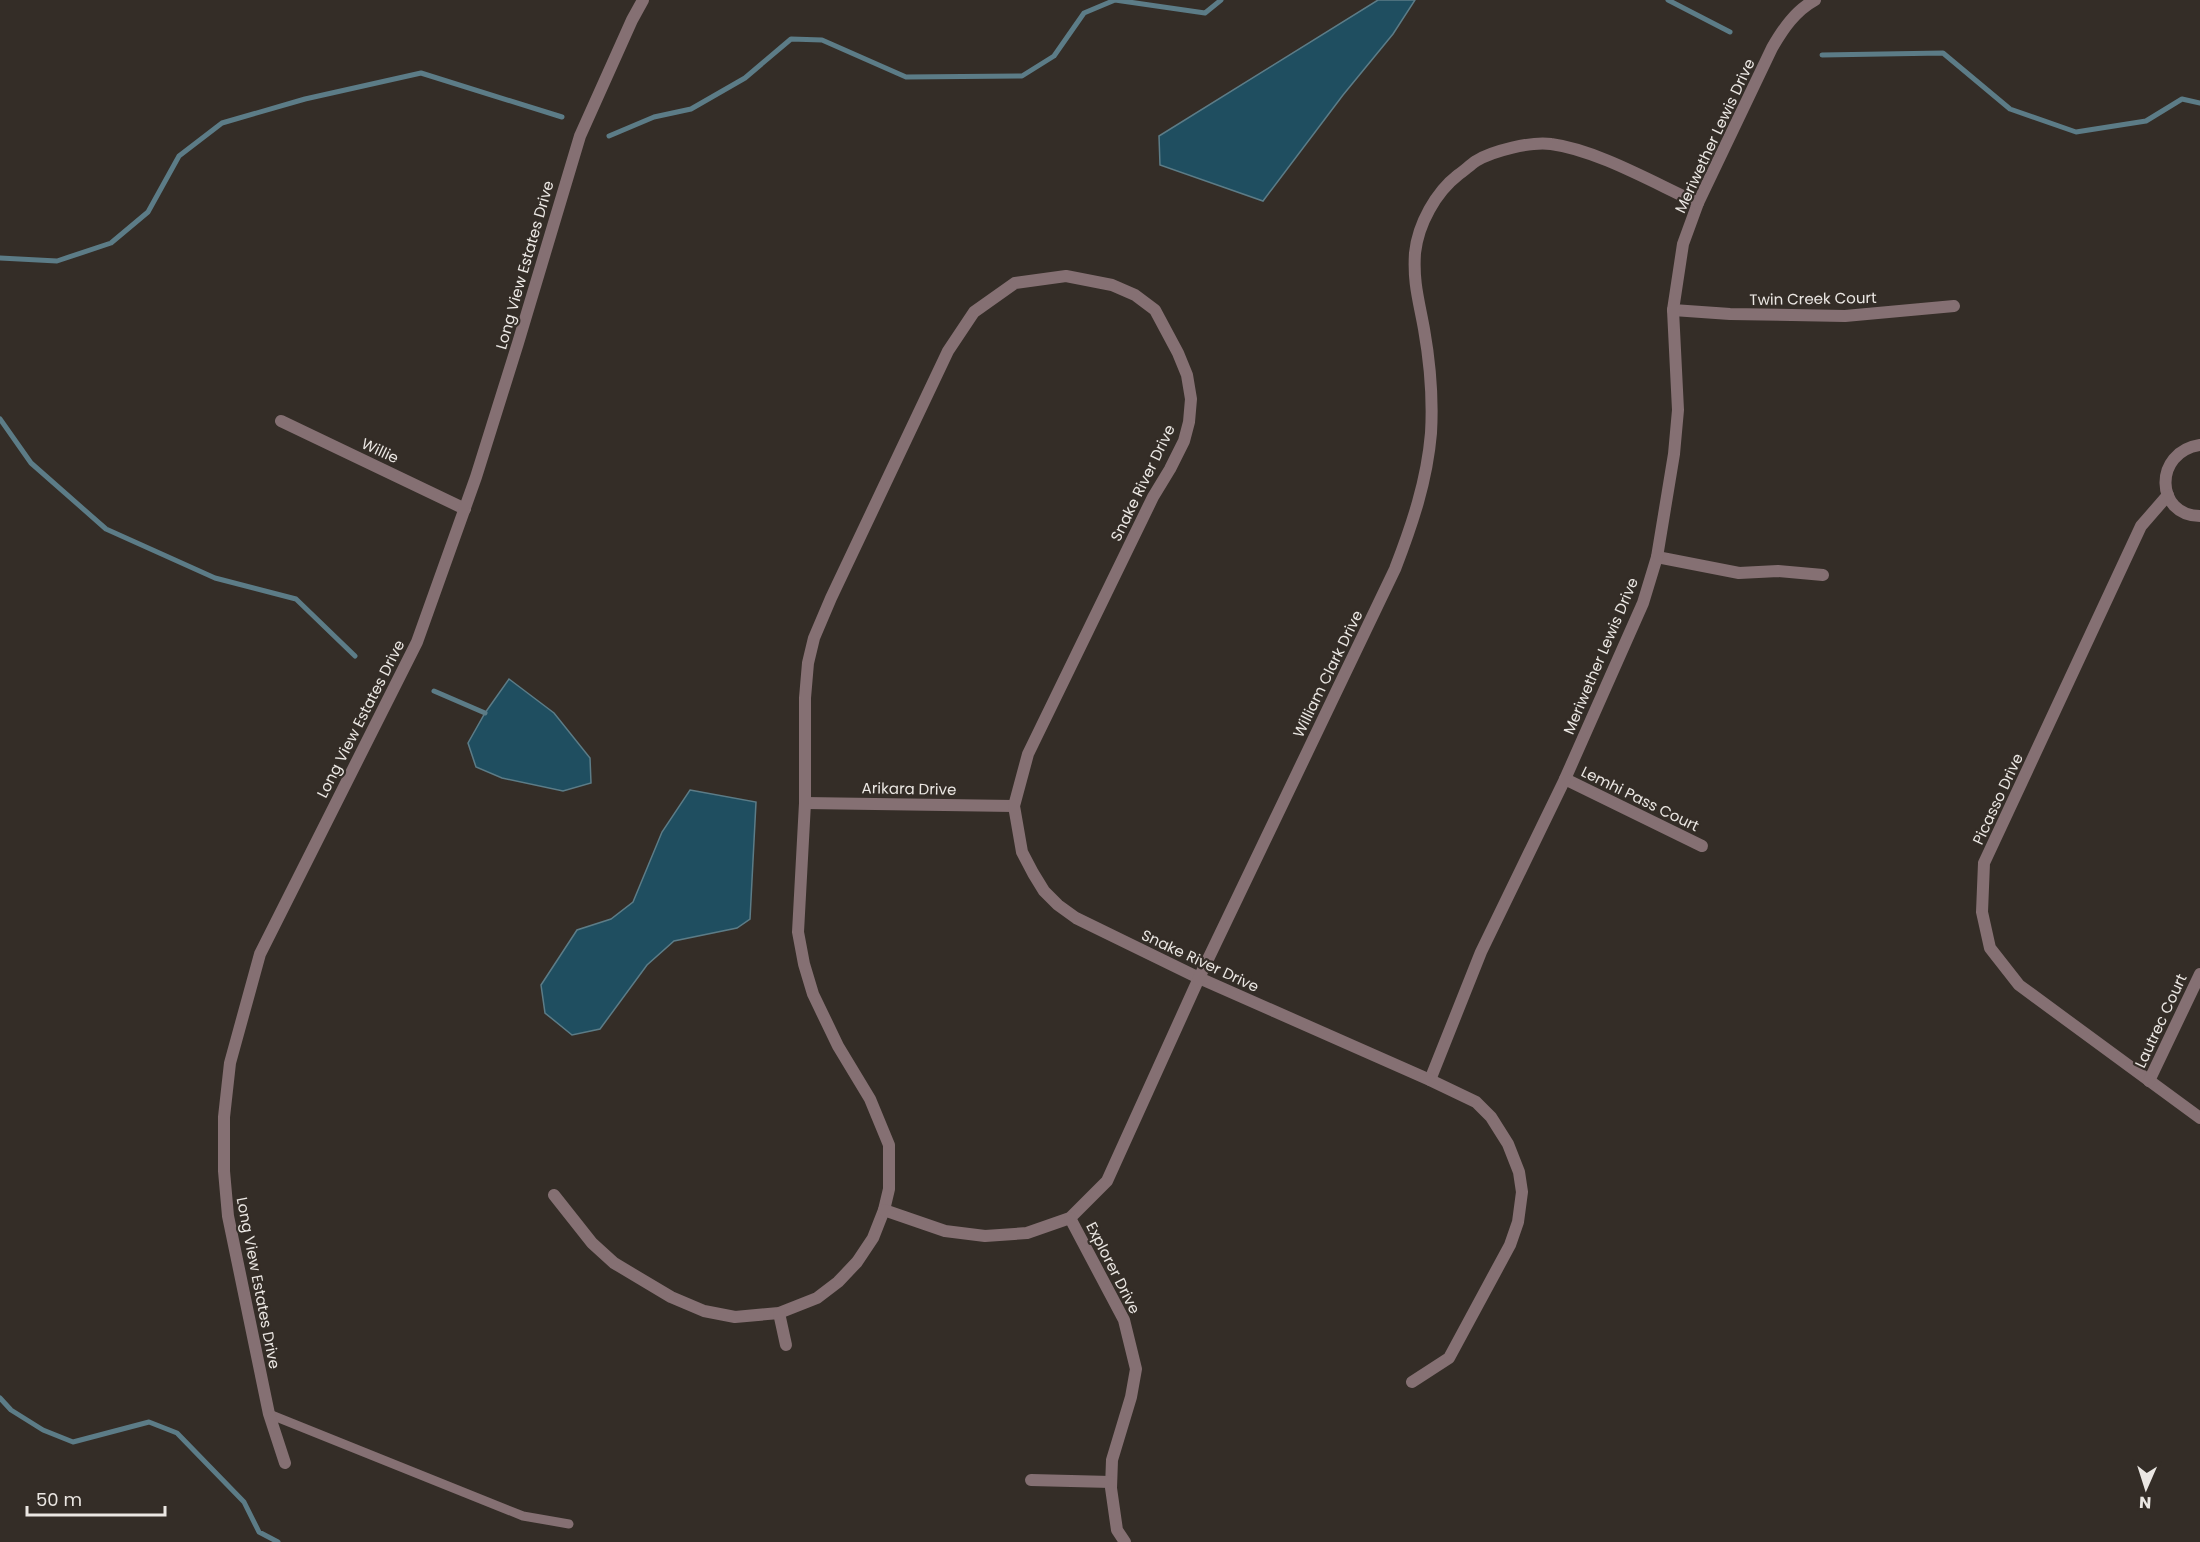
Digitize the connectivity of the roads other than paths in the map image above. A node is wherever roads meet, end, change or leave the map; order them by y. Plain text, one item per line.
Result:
1 (644, 0) edge
2 (1815, 0) edge
3 (1698, 203) junction
4 (1954, 306) dead end
5 (1673, 310) junction
6 (281, 421) dead end
7 (2200, 445) edge
8 (2168, 495) junction
9 (465, 509) junction
10 (2200, 516) edge
11 (1658, 557) junction
12 (1823, 575) dead end
13 (1565, 779) junction
14 (805, 803) junction
15 (1014, 806) junction
16 (1702, 846) dead end
17 (2200, 974) edge
18 (1199, 978) junction
19 (1430, 1080) junction
20 (2150, 1082) junction
21 (2200, 1118) edge
22 (554, 1195) dead end
23 (884, 1210) junction
24 (1070, 1218) junction
25 (779, 1313) junction
26 (786, 1344) dead end
27 (1412, 1382) dead end
28 (269, 1414) junction
29 (285, 1463) dead end
30 (1031, 1480) dead end
31 (1111, 1482) junction
32 (569, 1524) dead end
33 (1125, 1542) edge

1 - 9 street, Long View Estates Drive
2 - 3 street, Meriwether Lewis Drive
3 - 5 street, Meriwether Lewis Drive
3 - 18 street, William Clark Drive
4 - 5 street, Twin Creek Court
5 - 11 street, Meriwether Lewis Drive
6 - 9 street, Willie
7 - 8 street
8 - 10 street
8 - 20 street, Picasso Drive
9 - 28 street, Long View Estates Drive
11 - 12 street
11 - 13 street, Meriwether Lewis Drive
13 - 16 street, Lemhi Pass Court
13 - 19 street, Meriwether Lewis Drive
14 - 15 street, Arikara Drive
14 - 15 street, Snake River Drive
14 - 23 street, Snake River Drive
15 - 18 street, Snake River Drive
17 - 20 street, Lautrec Court
18 - 19 street, Snake River Drive
18 - 24 street, William Clark Drive
19 - 27 street, Snake River Drive
20 - 21 street, Picasso Drive
22 - 25 street, Snake River Drive
23 - 24 street, William Clark Drive
23 - 25 street, Snake River Drive
24 - 31 street, Explorer Drive
25 - 26 street
28 - 29 street, Long View Estates Drive
28 - 32 lane
30 - 31 street
31 - 33 street, Explorer Drive

